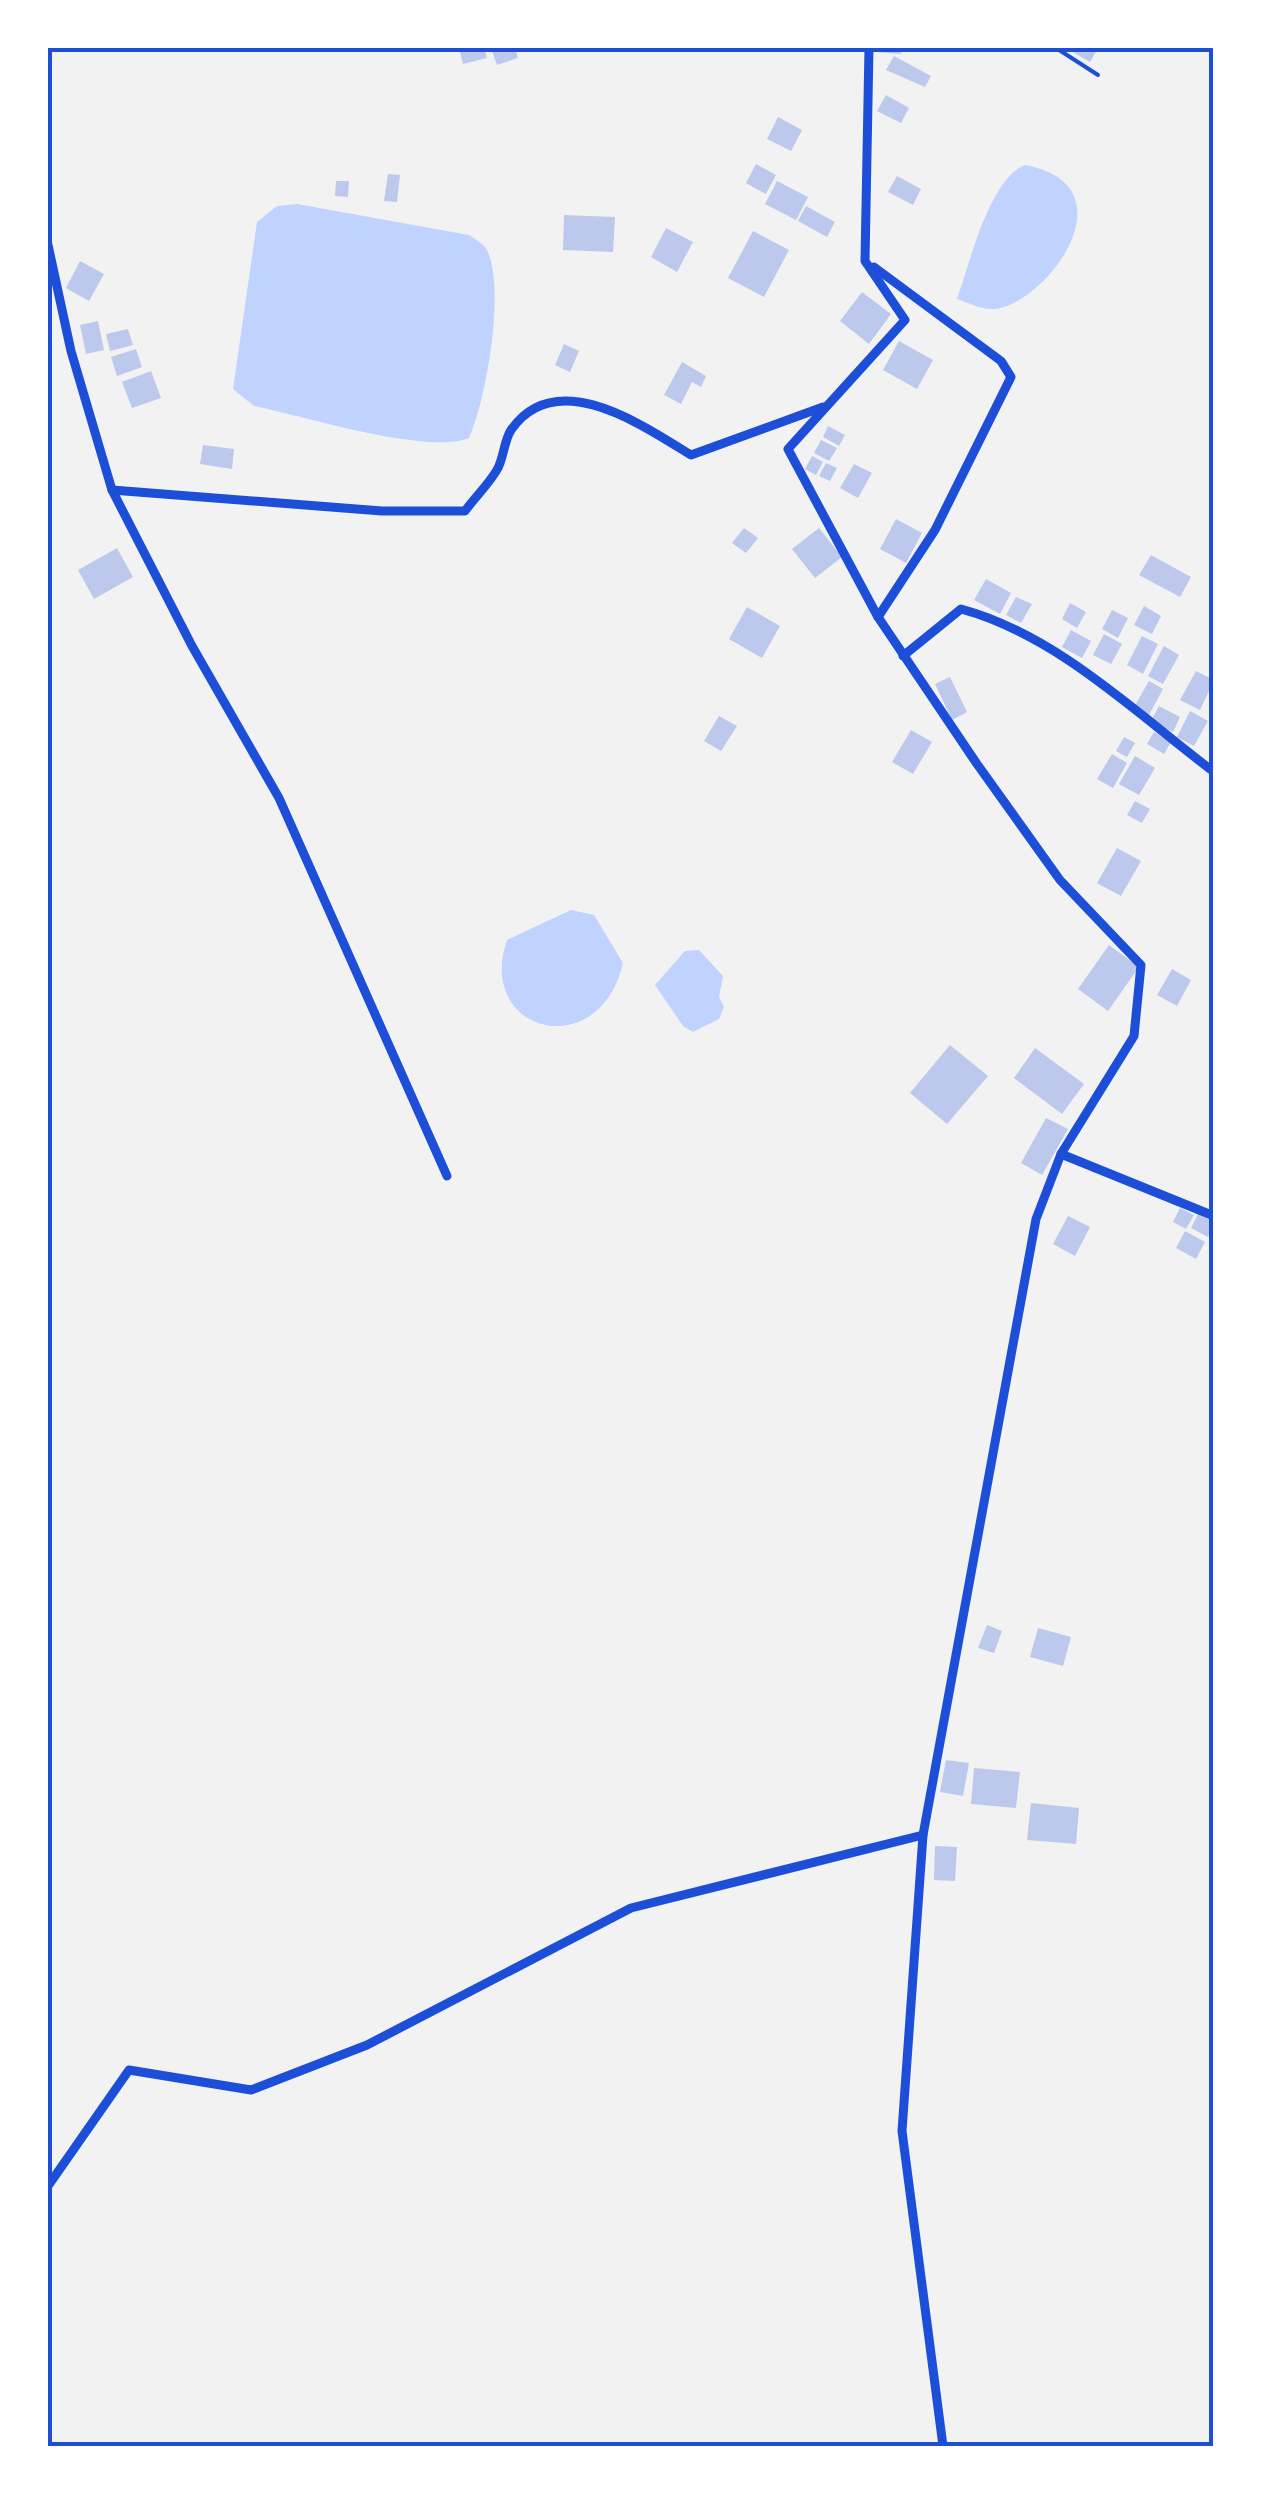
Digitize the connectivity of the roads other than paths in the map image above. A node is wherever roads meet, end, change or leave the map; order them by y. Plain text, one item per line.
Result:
1 (869, 48) edge
2 (48, 245) edge
3 (865, 261) junction
4 (826, 406) junction
5 (112, 490) junction
6 (878, 617) junction
7 (903, 656) junction
8 (1214, 772) edge
9 (1062, 1154) junction
10 (448, 1176) dead end
11 (1214, 1216) edge
12 (923, 1835) junction
13 (48, 2186) edge
14 (943, 2446) edge

1 - 3 street
2 - 5 street
3 - 4 street
3 - 6 street
4 - 5 street
4 - 6 street
5 - 10 street
6 - 7 street
7 - 8 street
7 - 9 street
9 - 11 street
9 - 12 street
12 - 13 street
12 - 14 street

